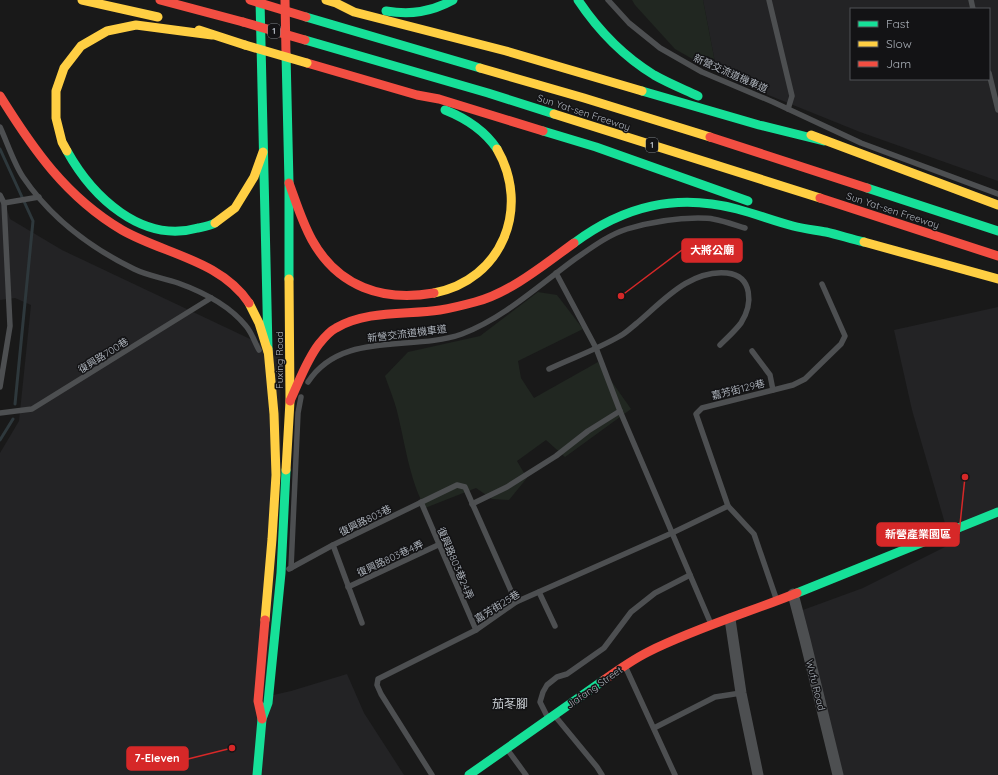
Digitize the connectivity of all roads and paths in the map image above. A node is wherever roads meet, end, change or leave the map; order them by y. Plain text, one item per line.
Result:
1 (82, 0) edge
2 (160, 0) edge
3 (250, 0) edge
4 (260, 0) edge
5 (285, 0) edge
6 (326, 0) edge
7 (454, 0) edge
8 (578, 0) edge
9 (608, 0) edge
10 (769, 0) edge
11 (336, 3) junction
12 (212, 35) junction
13 (990, 77) edge
14 (417, 95) junction
15 (0, 96) edge
16 (704, 98) dead end
17 (724, 105) dead end
18 (788, 109) junction
19 (998, 110) edge
20 (0, 127) edge
21 (824, 141) junction
22 (263, 152) junction
23 (289, 183) junction
24 (0, 194) edge
25 (998, 194) edge
26 (39, 197) junction
27 (4, 203) junction
28 (998, 204) edge
29 (760, 205) dead end
30 (774, 211) dead end
31 (745, 228) dead end
32 (998, 231) edge
33 (826, 232) junction
34 (998, 256) edge
35 (556, 273) junction
36 (998, 279) edge
37 (822, 284) dead end
38 (211, 298) junction
39 (720, 345) dead end
40 (596, 348) junction
41 (752, 351) dead end
42 (268, 352) junction
43 (261, 360) dead end
44 (263, 367) dead end
45 (549, 369) dead end
46 (0, 387) edge
47 (773, 390) junction
48 (290, 401) junction
49 (274, 410) junction
50 (620, 412) junction
51 (0, 413) edge
52 (421, 502) junction
53 (472, 504) junction
54 (728, 506) junction
55 (998, 512) edge
56 (672, 533) junction
57 (333, 545) junction
58 (438, 545) junction
59 (291, 568) junction
60 (282, 573) junction
61 (690, 575) junction
62 (348, 587) junction
63 (539, 592) junction
64 (793, 594) junction
65 (777, 601) junction
66 (516, 602) junction
67 (730, 619) junction
68 (362, 623) dead end
69 (712, 624) junction
70 (555, 626) dead end
71 (476, 630) junction
72 (624, 666) junction
73 (741, 693) junction
74 (551, 717) junction
75 (262, 719) junction
76 (654, 728) junction
77 (507, 748) junction
78 (257, 775) edge
79 (432, 775) edge
80 (469, 775) edge
81 (526, 775) edge
82 (602, 775) edge
83 (675, 775) edge
84 (758, 775) edge
85 (838, 775) edge

1 - 12 main road
2 - 34 main road, Sun Yat-sen Freeway / 1, bridge
3 - 32 main road, Sun Yat-sen Freeway / 1, bridge
4 - 22 main road, Fuxing Road
5 - 23 main road, Fuxing Road
6 - 11 main road
7 - 11 main road
8 - 16 main road
9 - 18 lane, 新營交流道機車道
10 - 18 lane
11 - 21 main road
12 - 14 main road, bridge
12 - 22 main road
13 - 19 lane
14 - 23 main road
14 - 29 main road
15 - 42 main road
17 - 21 main road
18 - 25 lane, 新營交流道機車道
20 - 26 lane
21 - 28 main road
22 - 42 main road, Fuxing Road
23 - 48 main road, Fuxing Road
24 - 27 lane
26 - 27 lane
26 - 38 lane
27 - 46 lane
30 - 33 main road
31 - 35 lane, 新營交流道機車道
33 - 36 main road
33 - 48 main road
35 - 40 lane
35 - 59 lane, 新營交流道機車道
37 - 47 lane, 嘉芳街129巷
38 - 43 lane
38 - 51 lane, 復興路700巷
39 - 40 lane
40 - 45 lane
40 - 50 lane
41 - 47 lane
42 - 49 main road, Fuxing Road
44 - 49 lane
47 - 54 lane, 嘉芳街129巷
48 - 60 main road, Fuxing Road
49 - 75 main road, Fuxing Road
50 - 53 lane
50 - 56 lane
52 - 53 lane, 復興路803巷
52 - 57 lane, 復興路803巷
52 - 58 lane, 復興路803巷24弄
53 - 66 lane
54 - 56 lane, 嘉芳街25巷
54 - 65 lane, 嘉芳街129巷
55 - 64 main road, Jiafang Street
56 - 61 lane
56 - 63 lane, 嘉芳街25巷
57 - 59 lane, 復興路803巷
57 - 62 lane, 復興路803巷4弄
58 - 62 lane, 復興路803巷4弄
58 - 71 lane, 復興路803巷24弄
59 - 60 lane, 復興路803巷
60 - 75 main road, Fuxing Road
61 - 69 lane
61 - 74 lane
62 - 68 lane, 復興路803巷4弄
63 - 66 lane, 嘉芳街25巷
63 - 70 lane
64 - 65 main road, Jiafang Street
64 - 85 street, Wufu Road
65 - 67 main road, Jiafang Street
66 - 71 lane, 嘉芳街25巷
67 - 69 main road, Jiafang Street
67 - 73 street
69 - 72 main road, Jiafang Street
71 - 79 lane, 嘉芳街25巷
72 - 74 main road, Jiafang Street
72 - 76 lane
73 - 76 lane
73 - 84 street
74 - 77 main road, Jiafang Street
74 - 82 lane
75 - 78 main road, Fuxing Road
76 - 83 lane
77 - 80 main road, Jiafang Street
77 - 81 lane

